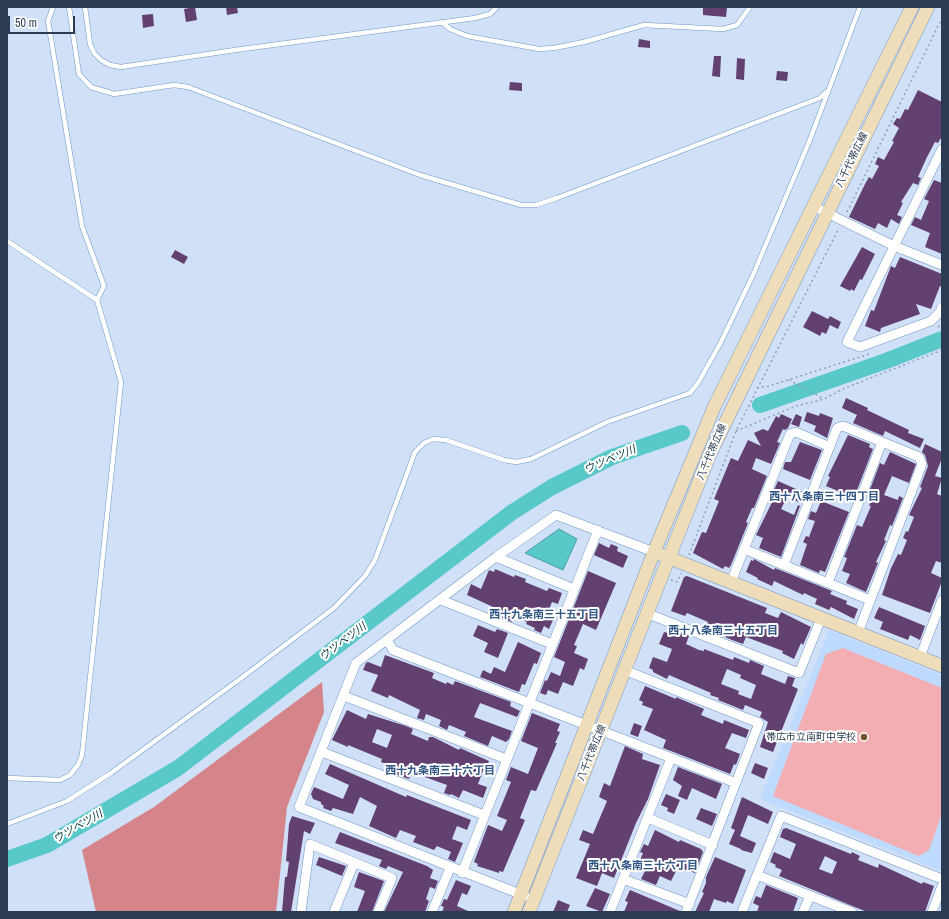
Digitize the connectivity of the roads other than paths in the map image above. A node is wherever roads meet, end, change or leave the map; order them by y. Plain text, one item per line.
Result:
1 (53, 7) edge
2 (69, 7) edge
3 (85, 7) edge
4 (497, 7) edge
5 (750, 7) edge
6 (860, 7) edge
7 (912, 7) edge
8 (928, 7) edge
9 (443, 23) junction
10 (828, 90) junction
11 (942, 149) edge
12 (813, 206) junction
13 (827, 213) junction
14 (7, 241) edge
15 (894, 246) junction
16 (942, 265) edge
17 (97, 300) junction
18 (942, 307) edge
19 (882, 442) junction
20 (830, 446) junction
21 (598, 530) junction
22 (744, 549) junction
23 (654, 552) junction
24 (496, 558) junction
25 (668, 558) junction
26 (784, 565) junction
27 (731, 582) junction
28 (828, 583) junction
29 (574, 589) junction
30 (440, 600) junction
31 (870, 600) junction
32 (942, 600) edge
33 (646, 613) junction
34 (821, 619) junction
35 (858, 633) junction
36 (387, 640) junction
37 (552, 644) junction
38 (920, 657) junction
39 (942, 666) edge
40 (624, 670) junction
41 (344, 696) junction
42 (529, 702) junction
43 (588, 725) junction
44 (601, 730) junction
45 (322, 752) junction
46 (671, 758) junction
47 (506, 759) junction
48 (7, 778) edge
49 (736, 784) junction
50 (484, 815) junction
51 (648, 818) junction
52 (7, 824) edge
53 (713, 844) junction
54 (354, 863) junction
55 (450, 868) junction
56 (462, 873) junction
57 (757, 875) junction
58 (623, 879) junction
59 (942, 880) edge
60 (942, 886) edge
61 (520, 895) junction
62 (810, 896) junction
63 (534, 900) junction
64 (688, 908) edge
65 (301, 912) edge
66 (334, 912) edge
67 (378, 912) edge
68 (432, 912) edge
69 (514, 912) edge
70 (529, 912) edge
71 (610, 912) edge
72 (742, 912) edge
73 (803, 912) edge
74 (852, 912) edge
75 (932, 912) edge

1 - 17 lane
2 - 10 lane
3 - 9 lane
4 - 9 lane
5 - 9 lane
6 - 10 lane
7 - 12 main road, 八千代帯広線
8 - 13 main road, 八千代帯広線
10 - 52 lane
11 - 15 street
12 - 13 street
12 - 23 main road, 八千代帯広線
13 - 15 street
13 - 25 main road, 八千代帯広線
14 - 17 lane
15 - 16 street
15 - 18 street
17 - 48 lane
19 - 20 street
19 - 28 street
19 - 31 street
20 - 22 street
20 - 26 street
21 - 23 street
21 - 24 street
21 - 29 street
22 - 26 street
22 - 27 street
23 - 25 main road
23 - 43 main road, 八千代帯広線
24 - 29 street
24 - 30 street
25 - 27 main road
25 - 33 main road, 八千代帯広線
26 - 28 street
27 - 34 main road
28 - 31 street
29 - 37 street
30 - 36 street
30 - 37 street
31 - 35 street
32 - 38 street
33 - 34 street
33 - 40 main road, 八千代帯広線
34 - 35 main road
35 - 38 main road
36 - 41 street
36 - 42 street
37 - 42 street
38 - 39 main road
40 - 44 main road, 八千代帯広線
40 - 49 street
41 - 45 street
41 - 47 street
42 - 43 street
42 - 47 street
43 - 44 street
43 - 61 main road, 八千代帯広線
44 - 46 street
44 - 63 main road, 八千代帯広線
45 - 50 street
45 - 55 street
46 - 49 street
46 - 51 street
47 - 50 street
49 - 53 street
50 - 56 street
51 - 53 street
51 - 58 street
53 - 64 street
54 - 65 street
54 - 66 street
54 - 67 street
55 - 56 street
55 - 68 street
56 - 61 street
57 - 59 street
57 - 62 street
57 - 72 street
58 - 64 street
58 - 71 street
60 - 75 street
61 - 63 street
61 - 69 main road, 八千代帯広線
62 - 73 street
62 - 74 street
63 - 70 main road, 八千代帯広線

